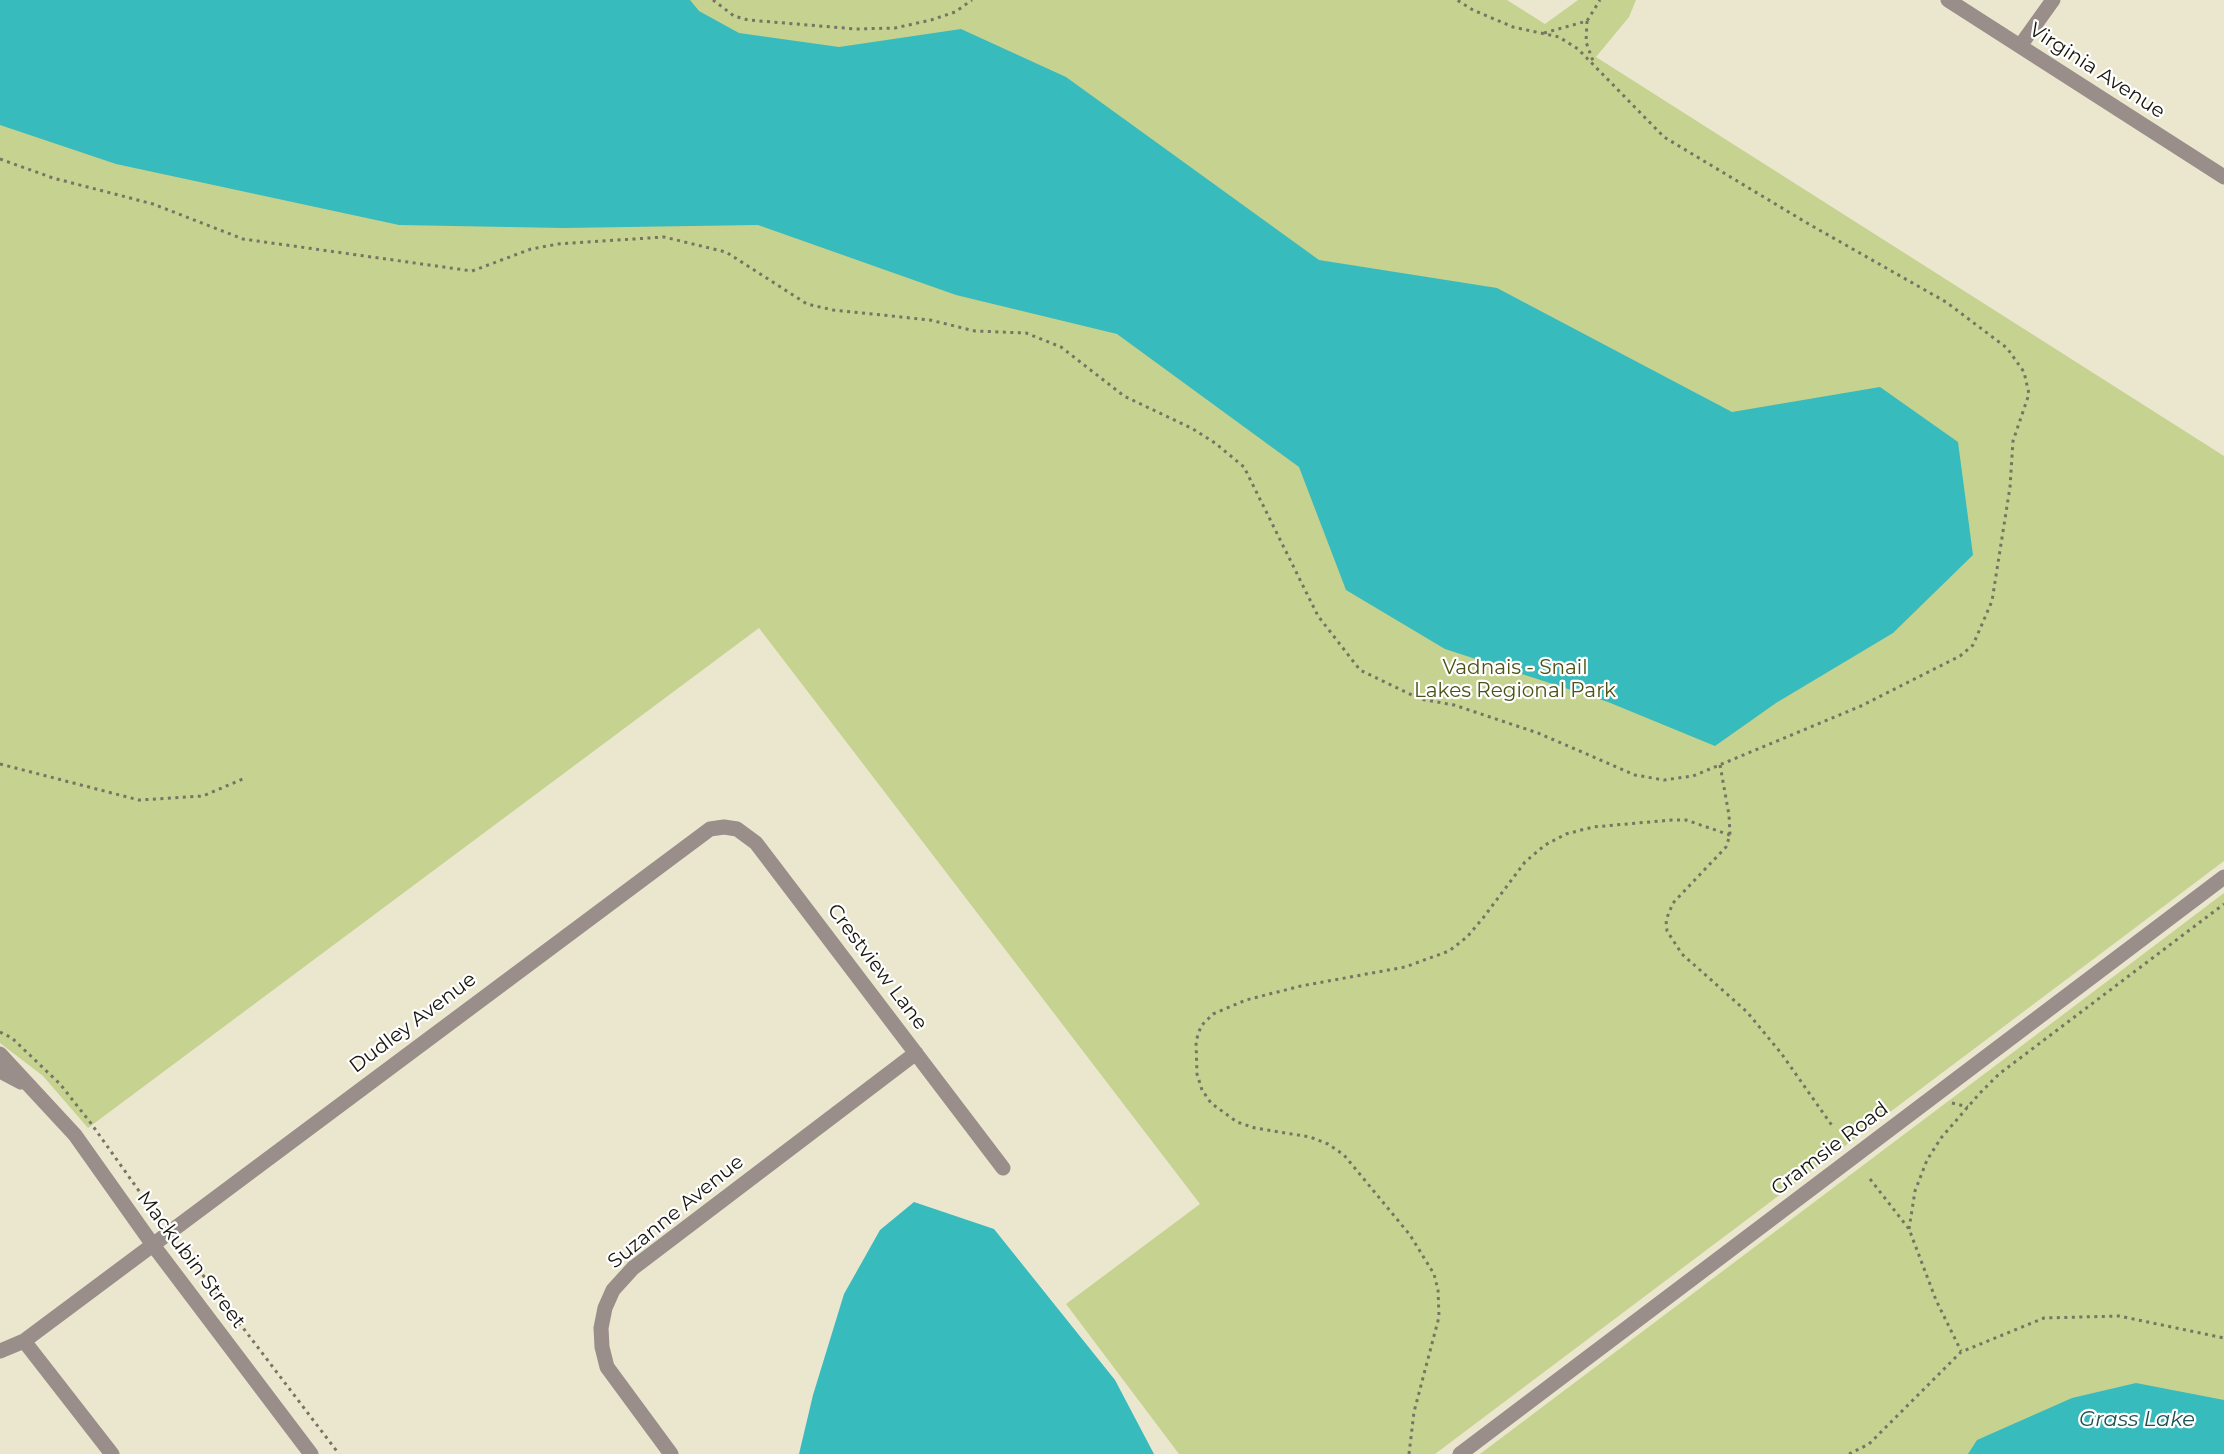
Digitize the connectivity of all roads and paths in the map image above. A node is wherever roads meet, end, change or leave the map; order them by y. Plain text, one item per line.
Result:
1 (714, 0) edge
2 (972, 0) edge
3 (1457, 0) edge
4 (1600, 0) edge
5 (1948, 0) edge
6 (2053, 0) edge
7 (1587, 21) junction
8 (1544, 33) junction
9 (2020, 46) junction
10 (1594, 63) junction
11 (0, 159) edge
12 (2224, 177) edge
13 (0, 764) edge
14 (1720, 765) junction
15 (245, 778) dead end
16 (698, 835) joint
17 (1730, 835) junction
18 (2224, 877) edge
19 (2224, 904) edge
20 (916, 1053) junction
21 (0, 1054) edge
22 (0, 1071) edge
23 (37, 1091) junction
24 (1833, 1127) dead end
25 (1003, 1168) dead end
26 (1870, 1179) dead end
27 (1909, 1229) junction
28 (153, 1245) junction
29 (180, 1246) dead end
30 (2224, 1338) edge
31 (24, 1341) junction
32 (0, 1351) edge
33 (1960, 1352) junction
34 (112, 1454) edge
35 (311, 1454) edge
36 (339, 1454) edge
37 (671, 1454) edge
38 (1409, 1454) edge
39 (1461, 1454) edge
40 (1849, 1454) edge

1 - 2 path
3 - 8 path
4 - 7 path
5 - 9 street, Virginia Avenue
6 - 9 street
7 - 8 path
7 - 10 path
8 - 10 path
9 - 12 street, Virginia Avenue
10 - 14 path
11 - 14 path
13 - 15 path
14 - 17 path
16 - 20 street, Crestview Lane
16 - 28 street, Dudley Avenue
17 - 24 path
17 - 38 path
18 - 39 street, Gramsie Road
19 - 27 path
20 - 25 street, Crestview Lane
20 - 37 street, Suzanne Avenue
21 - 23 street, Mackubin Street
22 - 23 street, Mackubin Street
23 - 28 street, Mackubin Street
26 - 27 path
27 - 33 path
28 - 31 street, Dudley Avenue
28 - 35 street, Mackubin Street
29 - 36 path
30 - 33 path
31 - 32 street, Dudley Avenue
31 - 34 street
33 - 40 path

